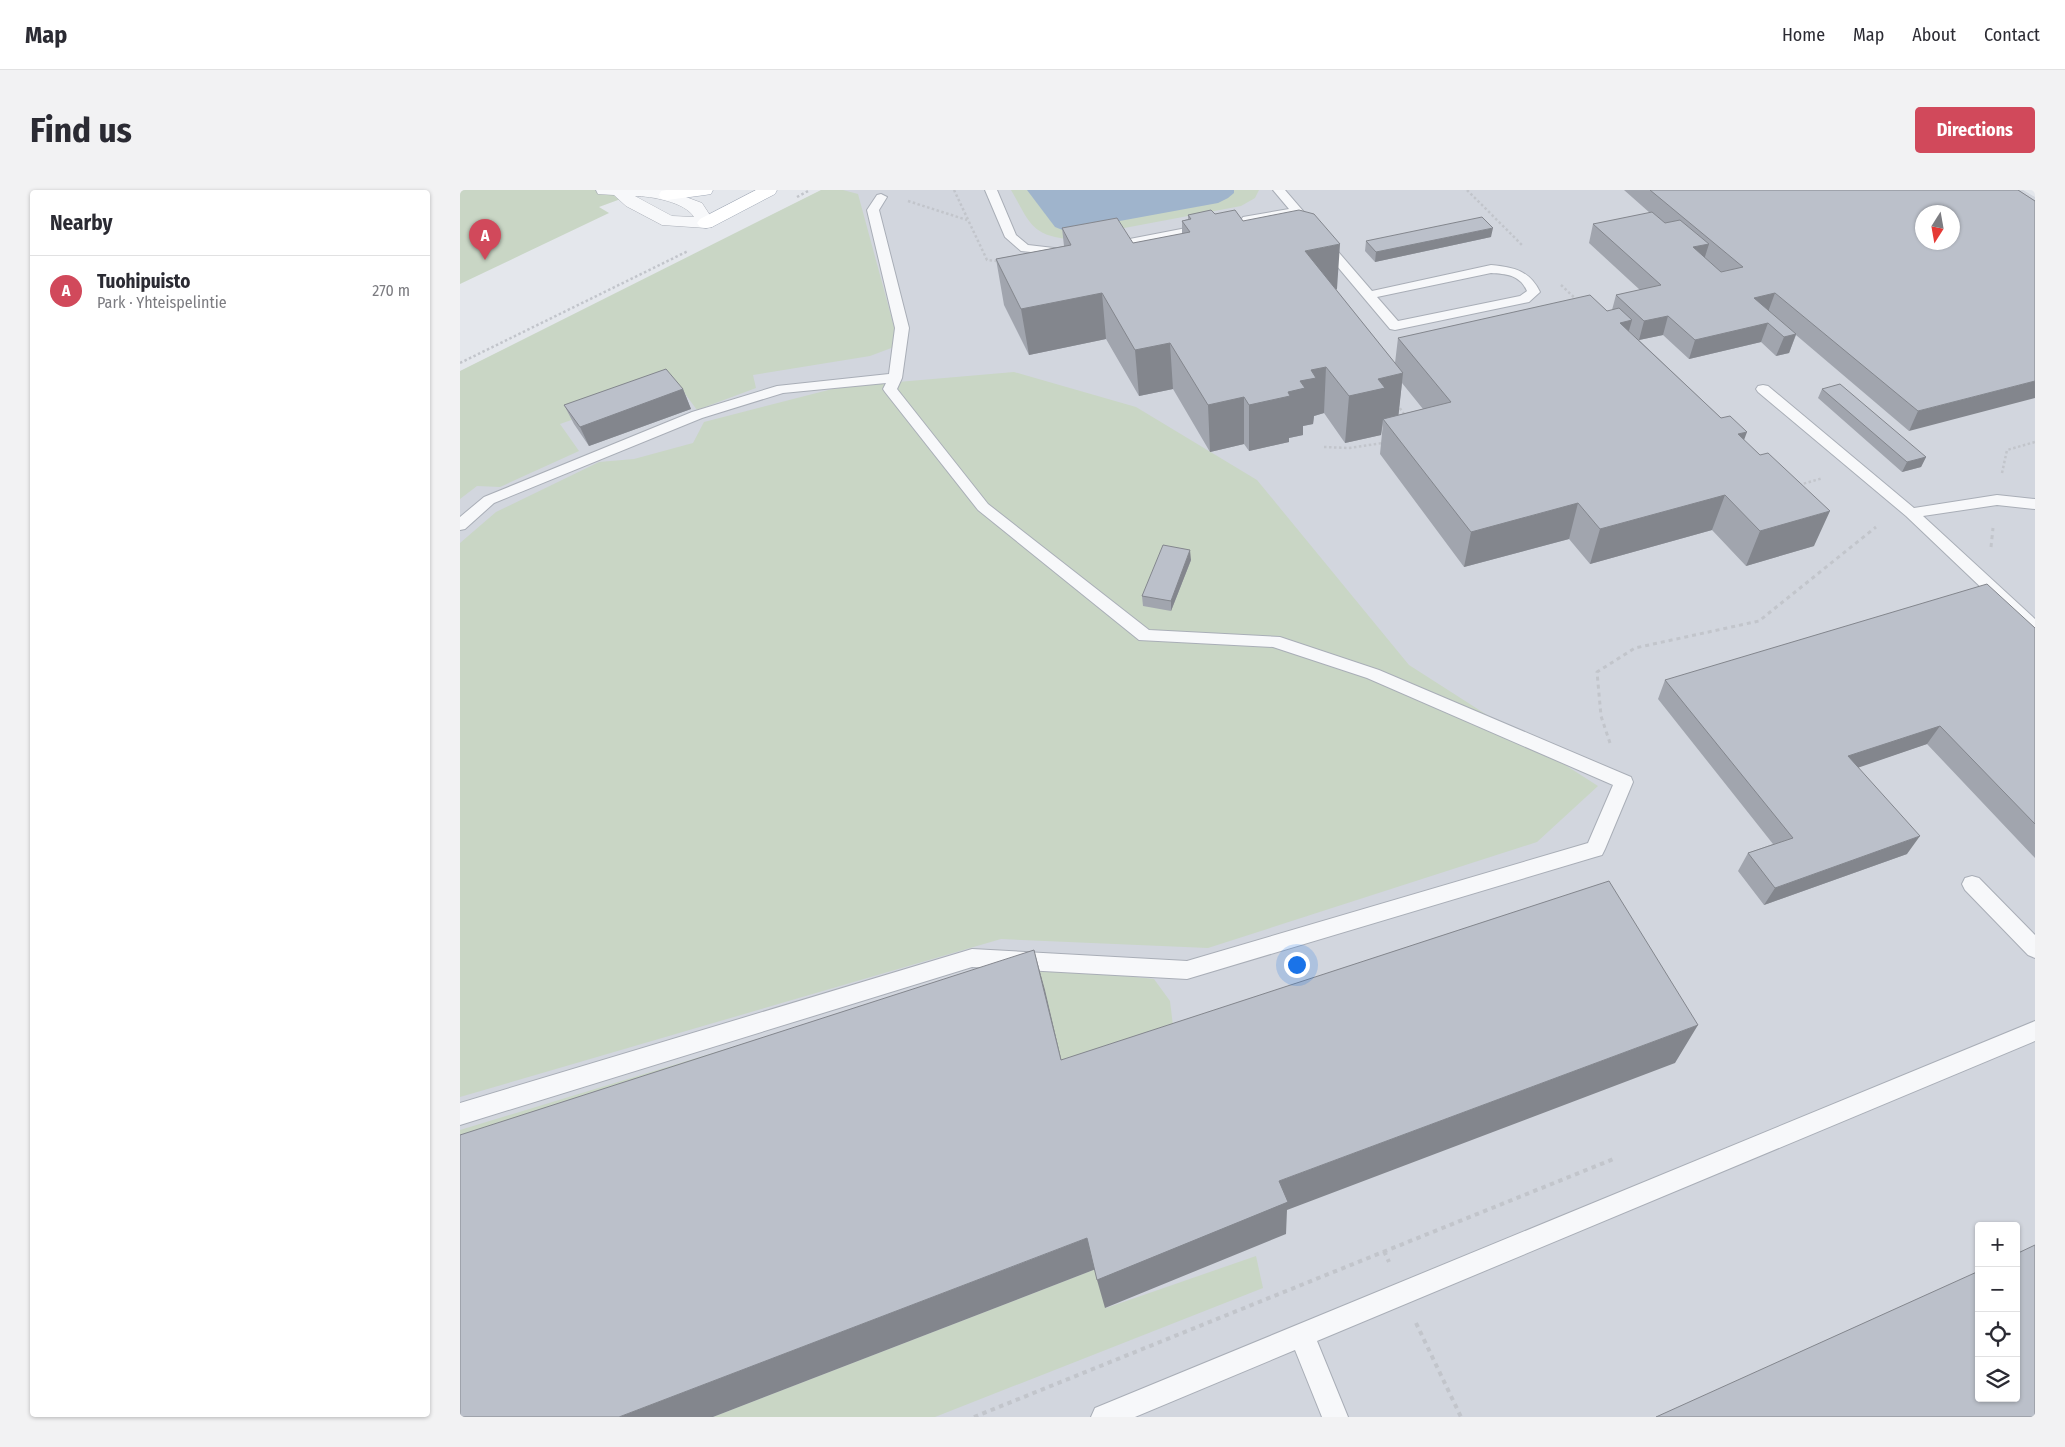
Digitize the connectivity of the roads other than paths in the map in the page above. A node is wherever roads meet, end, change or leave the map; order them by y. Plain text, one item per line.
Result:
1 (706, 190) edge
2 (769, 190) edge
3 (991, 190) edge
4 (1279, 190) edge
5 (612, 191) edge
6 (667, 195) junction
7 (881, 197) road end
8 (1296, 211) junction
9 (706, 223) junction
10 (1025, 248) junction
11 (1097, 250) edge
12 (1049, 252) junction
13 (1078, 254) edge
14 (1018, 263) edge
15 (1043, 264) edge
16 (1369, 295) junction
17 (895, 378) junction
18 (1763, 388) dead end
19 (2035, 504) edge
20 (1911, 514) junction
21 (460, 524) edge
22 (2035, 629) edge
23 (1972, 884) dead end
24 (2035, 949) edge
25 (2035, 1031) edge
26 (460, 1114) edge
27 (1302, 1335) junction
28 (1104, 1417) edge
29 (1335, 1417) edge

1 - 6 main road
2 - 9 main road
3 - 10 lane
4 - 8 lane
5 - 6 street
5 - 9 street
6 - 9 street
7 - 17 lane
8 - 11 lane
8 - 16 lane
10 - 12 lane
10 - 14 lane
12 - 13 lane
12 - 15 lane
16 - 16 lane
17 - 21 lane
17 - 26 lane
18 - 20 lane
19 - 20 lane
20 - 22 lane
23 - 24 lane
25 - 27 lane
27 - 28 lane
27 - 29 lane

